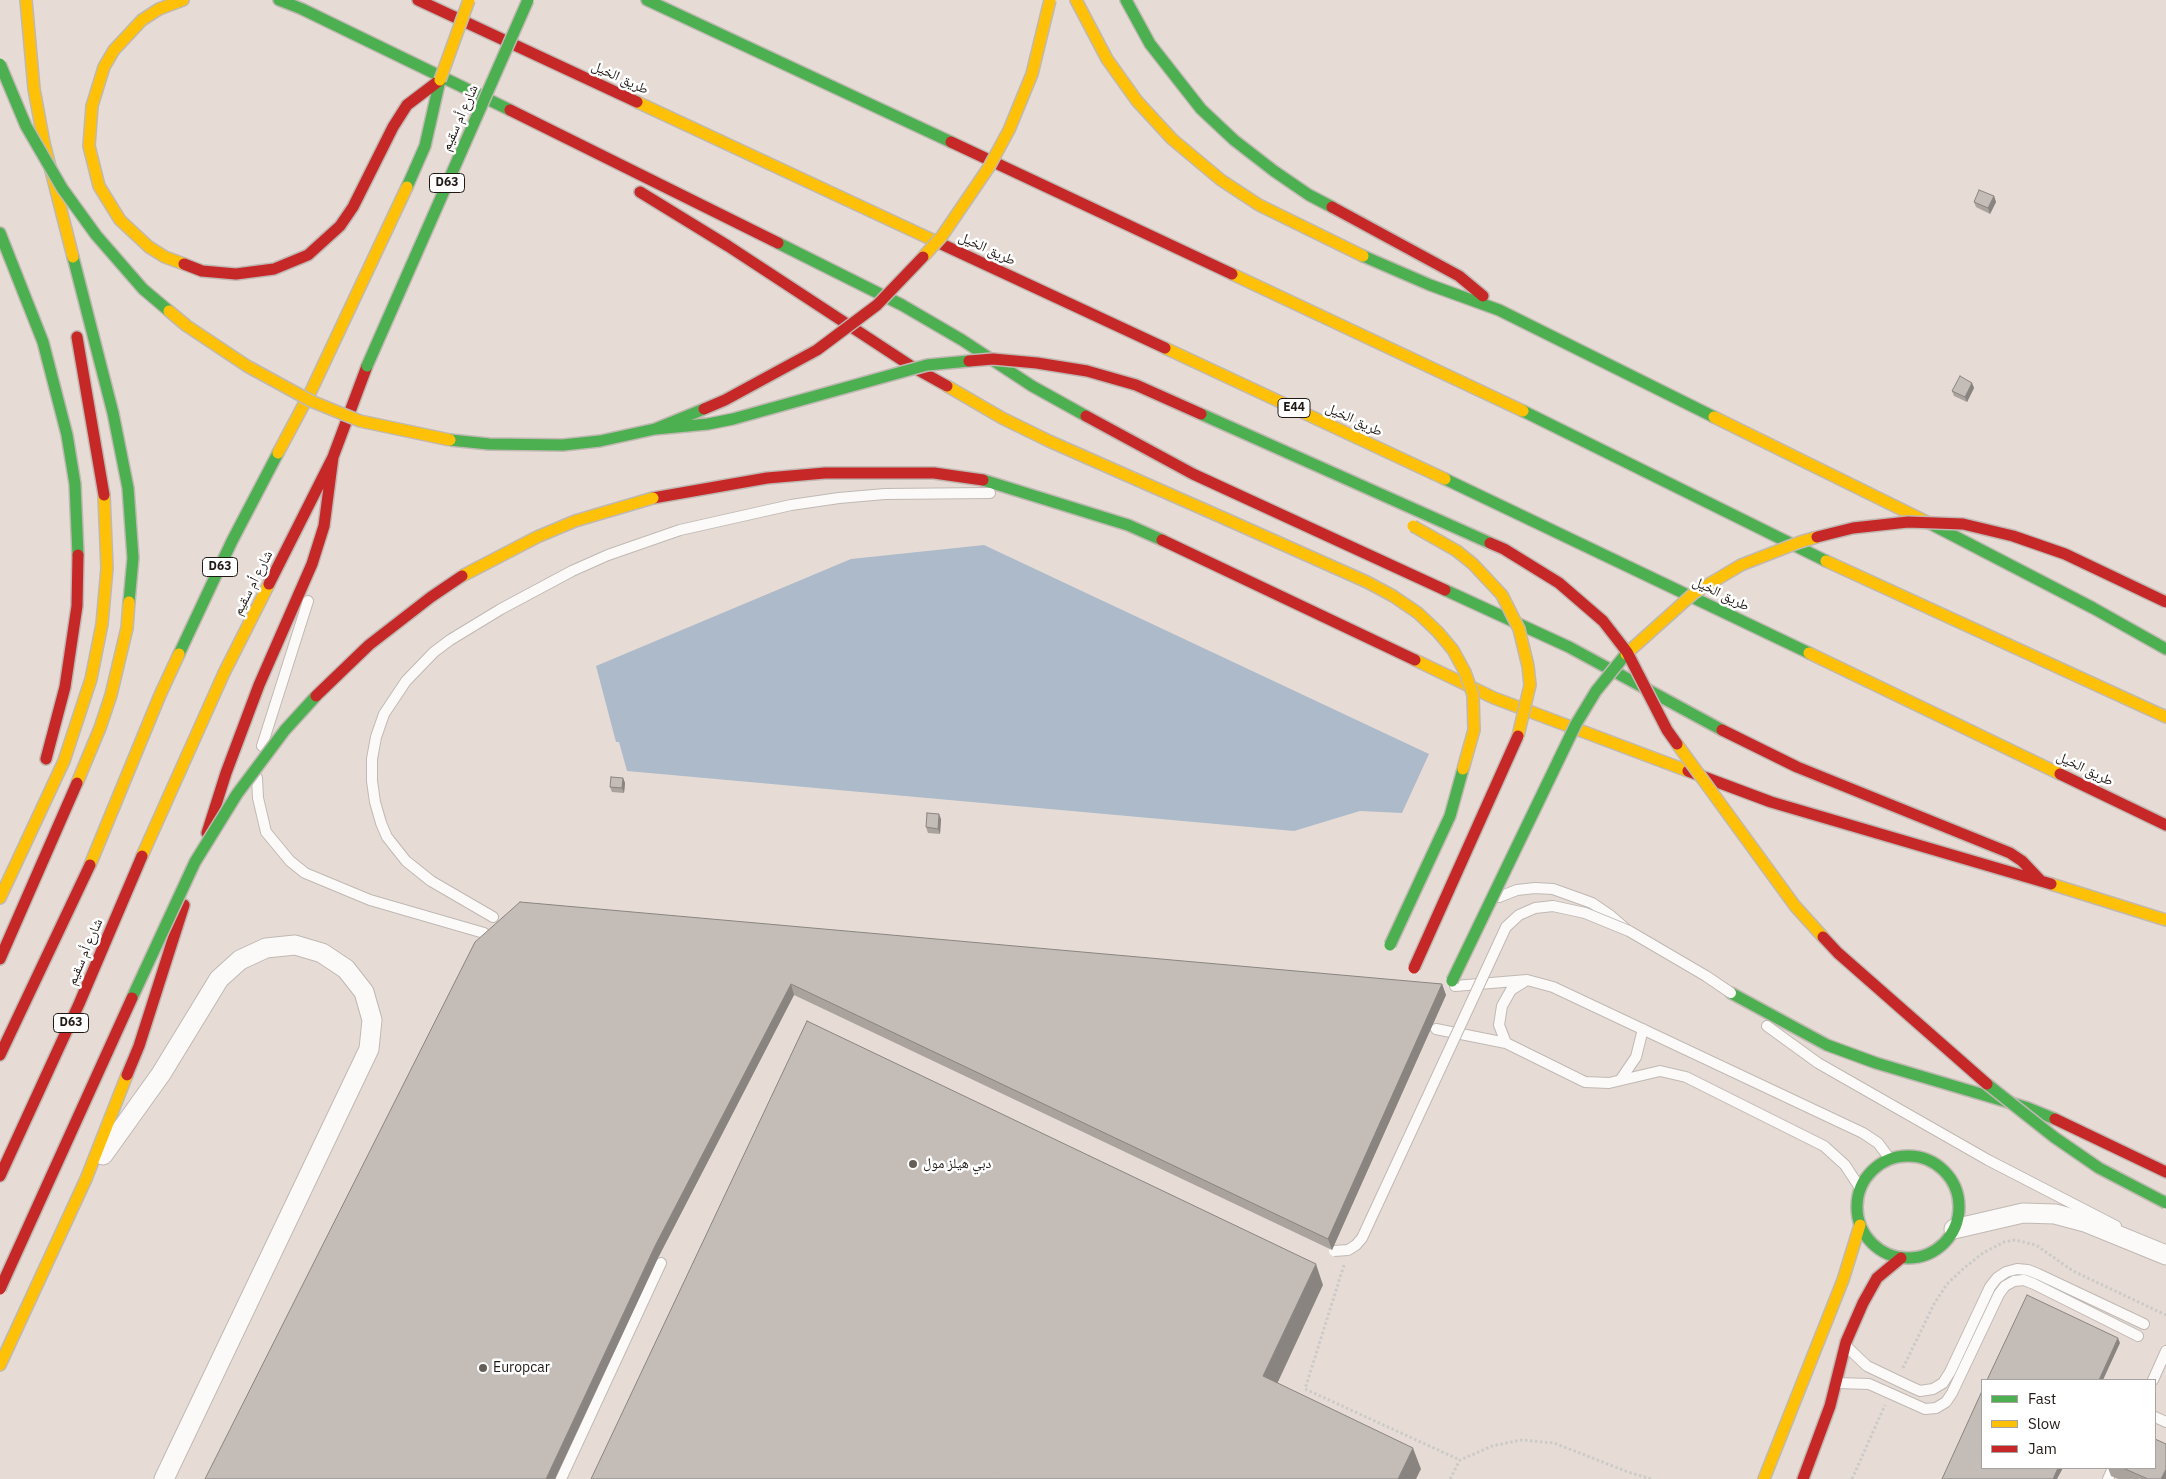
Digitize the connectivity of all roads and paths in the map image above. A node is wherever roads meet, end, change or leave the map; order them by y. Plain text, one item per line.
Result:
1 (26, 0) edge
2 (183, 0) edge
3 (279, 0) edge
4 (418, 0) edge
5 (469, 0) edge
6 (528, 0) edge
7 (647, 0) edge
8 (1050, 0) edge
9 (1076, 0) edge
10 (1126, 0) edge
11 (0, 64) edge
12 (440, 80) junction
13 (548, 129) junction
14 (592, 164) dead end
15 (626, 184) dead end
16 (0, 233) edge
17 (70, 249) junction
18 (72, 302) dead end
19 (1499, 310) junction
20 (75, 327) dead end
21 (655, 429) junction
22 (333, 457) junction
23 (1309, 463) junction
24 (1032, 494) junction
25 (1362, 499) dead end
26 (1405, 522) dead end
27 (312, 564) junction
28 (2166, 602) edge
29 (2166, 648) edge
30 (2166, 717) edge
31 (42, 770) dead end
32 (37, 789) dead end
33 (2166, 825) edge
34 (27, 837) junction
35 (2041, 881) junction
36 (0, 898) edge
37 (493, 917) dead end
38 (2166, 920) edge
39 (1629, 931) junction
40 (484, 933) edge
41 (1390, 945) dead end
42 (0, 959) edge
43 (1447, 967) dead end
44 (1414, 968) dead end
45 (1527, 980) junction
46 (1454, 984) joint
47 (1731, 994) junction
48 (1436, 1029) dead end
49 (1643, 1029) junction
50 (1506, 1043) junction
51 (0, 1055) edge
52 (1620, 1079) junction
53 (1890, 1159) junction
54 (2166, 1172) edge
55 (0, 1176) edge
56 (86, 1179) junction
57 (1860, 1188) junction
58 (2166, 1203) edge
59 (1860, 1226) junction
60 (1954, 1230) junction
61 (1348, 1250) junction
62 (1334, 1252) dead end
63 (2166, 1254) edge
64 (1901, 1258) junction
65 (662, 1263) dead end
66 (0, 1289) edge
67 (2144, 1324) dead end
68 (2138, 1336) dead end
69 (1846, 1342) junction
70 (2166, 1351) edge
71 (0, 1365) edge
72 (2153, 1379) edge
73 (1836, 1383) junction
74 (1460, 1460) junction
75 (164, 1479) edge
76 (561, 1479) edge
77 (1450, 1479) edge
78 (1651, 1479) edge
79 (1764, 1479) edge
80 (1803, 1479) edge

1 - 17 main road
2 - 12 main road
3 - 13 main road
4 - 33 main road, طريق الخيل / E44
5 - 12 main road, شارع أم سقيم / D63, bridge
6 - 22 main road, شارع أم سقيم / D63, bridge
7 - 30 main road
8 - 21 main road, bridge
9 - 19 main road
10 - 19 main road
11 - 21 main road, bridge
12 - 51 main road, شارع أم سقيم / D63
13 - 14 main road
13 - 35 main road
15 - 41 main road, bridge
16 - 31 main road
17 - 18 main road
17 - 42 main road
19 - 29 main road
20 - 34 main road
21 - 23 main road, bridge
22 - 27 main road
22 - 55 main road, شارع أم سقيم / D63
23 - 25 main road, bridge
23 - 58 main road, bridge
24 - 35 main road
24 - 37 lane
24 - 66 main road, bridge
26 - 44 main road, bridge
27 - 40 lane
27 - 56 main road
28 - 46 main road, bridge
32 - 34 main road
34 - 36 main road
35 - 38 main road
39 - 43 lane, bridge
39 - 47 lane, bridge
39 - 61 lane, bridge
45 - 46 lane
45 - 49 lane
45 - 50 lane
47 - 54 main road
47 - 63 lane
48 - 50 lane
49 - 52 lane
49 - 53 lane
50 - 52 lane
52 - 57 lane
53 - 57 main road
53 - 60 main road
56 - 71 main road
56 - 75 street
57 - 59 main road
59 - 64 main road
59 - 79 main road
60 - 63 street
60 - 64 main road
61 - 62 lane, bridge
61 - 74 path
64 - 69 main road
65 - 76 lane
67 - 69 lane
68 - 73 lane
69 - 73 main road
70 - 72 lane
73 - 80 main road
74 - 77 path
74 - 78 path

